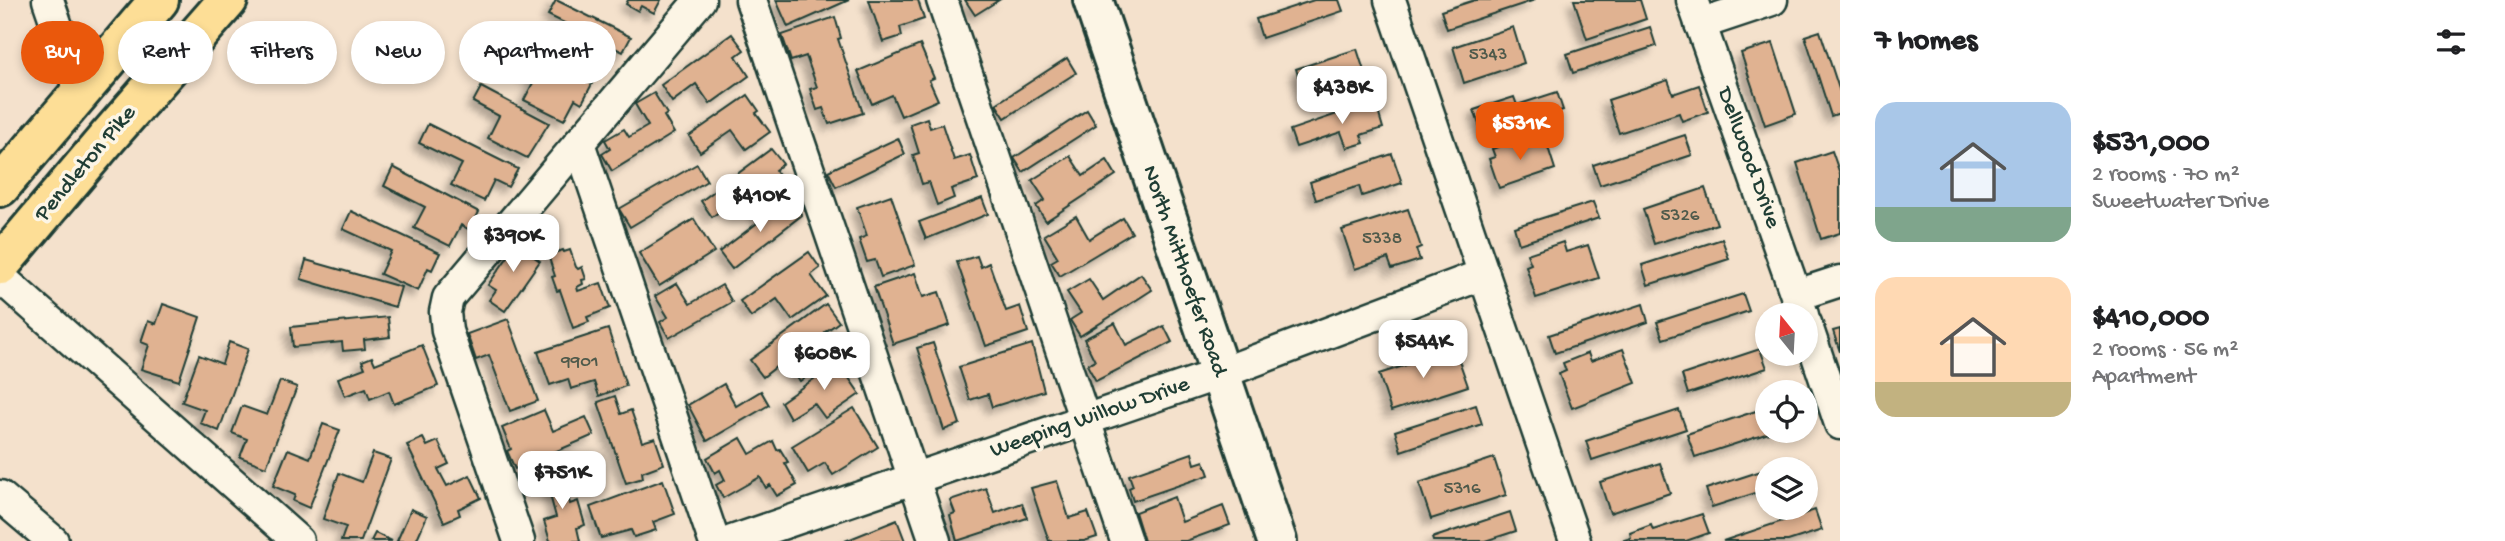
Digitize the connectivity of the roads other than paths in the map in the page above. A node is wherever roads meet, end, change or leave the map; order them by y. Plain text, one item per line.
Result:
1 (48, 0) edge
2 (159, 0) edge
3 (228, 0) edge
4 (700, 0) edge
5 (751, 0) edge
6 (942, 0) edge
7 (1093, 0) edge
8 (1390, 0) edge
9 (1772, 0) edge
10 (1696, 12) edge
11 (80, 93) junction
12 (579, 143) junction
13 (0, 187) edge
14 (0, 265) edge
15 (1484, 274) junction
16 (0, 277) edge
17 (1840, 281) edge
18 (1799, 303) edge
19 (1812, 303) edge
20 (1818, 359) edge
21 (1219, 374) junction
22 (1085, 420) junction
23 (1840, 424) edge
24 (914, 478) junction
25 (0, 496) edge
26 (52, 541) edge
27 (298, 541) edge
28 (519, 541) edge
29 (714, 541) edge
30 (732, 541) edge
31 (935, 541) edge
32 (1126, 541) edge
33 (1277, 541) edge
34 (1575, 541) edge

1 - 11 street
2 - 11 main road
3 - 14 main road, Pendleton Pike
4 - 12 street
5 - 24 street
6 - 22 street
7 - 21 main road, North Mitthoefer Road
8 - 15 street
9 - 10 street
10 - 18 street, Dellwood Drive
11 - 13 main road
12 - 28 street
12 - 29 street
15 - 21 street, Weeping Willow Drive
15 - 34 street
16 - 27 street
17 - 19 street
20 - 23 street, Dellwood Drive
21 - 22 street, Weeping Willow Drive
21 - 33 main road, North Mitthoefer Road
22 - 24 street, Weeping Willow Drive
22 - 32 street
24 - 30 street, Weeping Willow Drive
24 - 31 street
25 - 26 street

